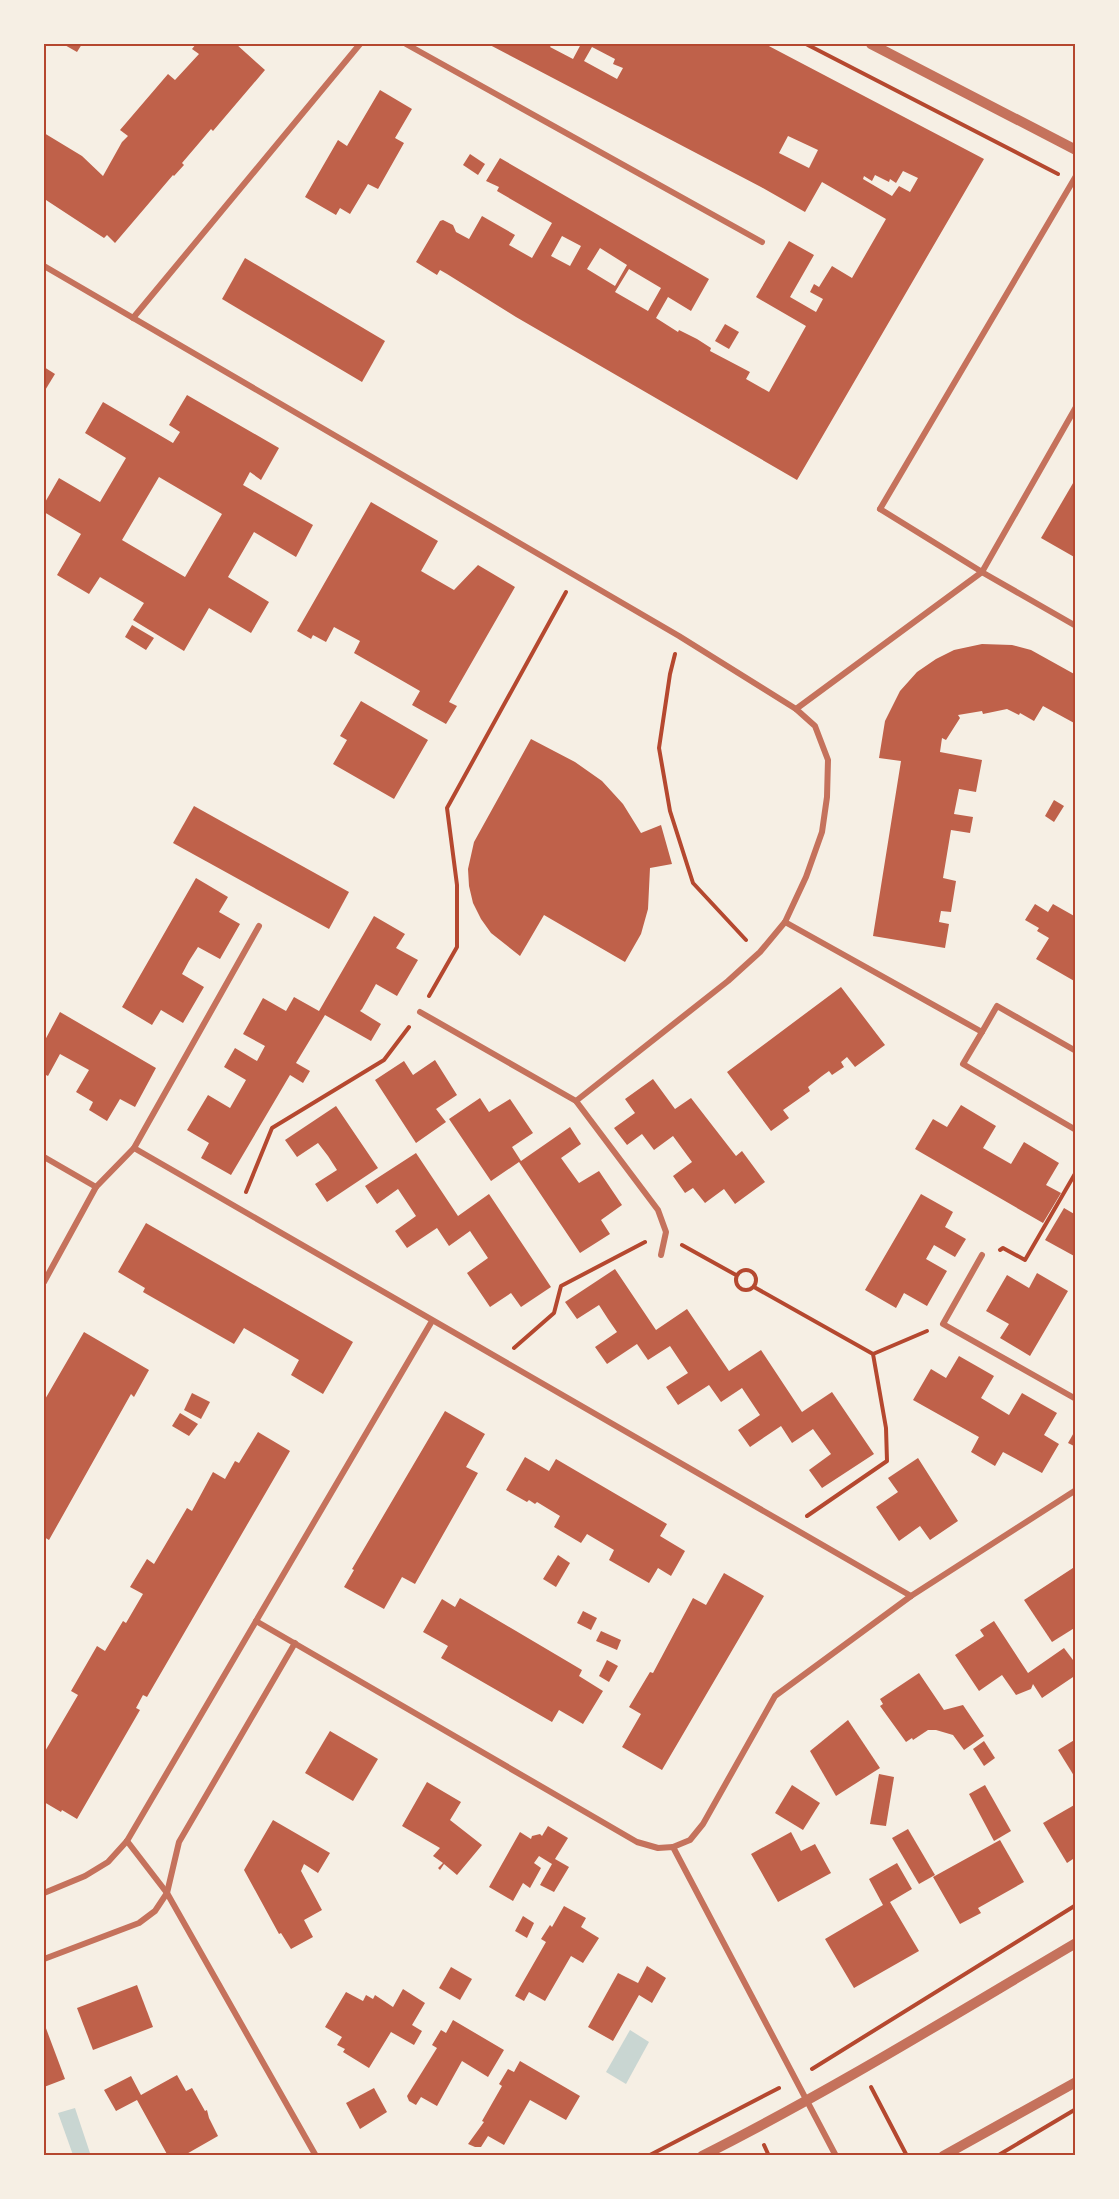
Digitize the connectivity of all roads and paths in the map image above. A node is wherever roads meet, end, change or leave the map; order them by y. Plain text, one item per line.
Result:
1 (360, 44) edge
2 (408, 44) edge
3 (806, 44) edge
4 (871, 44) edge
5 (1076, 150) edge
6 (1074, 179) edge
7 (762, 242) dead end
8 (44, 266) edge
9 (133, 318) junction
10 (1076, 407) edge
11 (982, 572) junction
12 (576, 576) junction
13 (1076, 626) edge
14 (680, 636) junction
15 (796, 709) junction
16 (785, 922) junction
17 (259, 926) dead end
18 (760, 952) junction
19 (420, 1012) junction
20 (982, 1032) junction
21 (1076, 1051) edge
22 (576, 1101) junction
23 (1076, 1130) edge
24 (134, 1148) junction
25 (44, 1158) edge
26 (1076, 1172) edge
27 (96, 1187) junction
28 (239, 1209) junction
29 (665, 1238) junction
30 (661, 1255) dead end
31 (982, 1255) joint
32 (736, 1275) junction
33 (44, 1282) edge
34 (754, 1287) junction
35 (432, 1321) junction
36 (943, 1324) junction
37 (873, 1354) junction
38 (500, 1361) junction
39 (1076, 1399) edge
40 (1076, 1490) edge
41 (790, 1527) junction
42 (912, 1596) junction
43 (256, 1621) junction
44 (295, 1643) junction
45 (128, 1841) junction
46 (673, 1847) junction
47 (44, 1893) edge
48 (167, 1893) junction
49 (1076, 1905) edge
50 (1076, 1943) edge
51 (44, 1959) edge
52 (862, 2070) junction
53 (796, 2079) junction
54 (1076, 2082) edge
55 (808, 2101) junction
56 (1076, 2109) edge
57 (316, 2156) edge
58 (648, 2156) edge
59 (702, 2156) edge
60 (837, 2156) edge
61 (907, 2156) edge
62 (943, 2156) edge
63 (997, 2156) edge

1 - 9 street
2 - 7 street
3 - 6 path
4 - 5 street
6 - 11 street
8 - 9 street
9 - 12 street
10 - 11 street
11 - 13 street
11 - 15 street
12 - 14 street
12 - 19 path
14 - 15 street
14 - 18 path
15 - 16 street
16 - 18 street
16 - 20 street
17 - 24 street
18 - 22 street
19 - 22 street
19 - 28 path
20 - 21 street
20 - 23 street
22 - 29 street
24 - 27 street
24 - 28 street
25 - 27 street
26 - 31 path
27 - 33 street
28 - 35 street
29 - 30 street
29 - 32 path
29 - 38 path
31 - 36 street
32 - 34 path
32 - 34 path
34 - 37 path
35 - 38 street
35 - 43 street
36 - 37 path
36 - 39 street
37 - 41 path
38 - 41 street
40 - 42 street
41 - 42 street
42 - 46 street
43 - 44 street
43 - 45 street
44 - 46 street
44 - 48 street
45 - 47 street
45 - 48 street
46 - 53 street
48 - 51 street
48 - 57 street
49 - 53 path
50 - 52 street
52 - 55 street
52 - 61 path
53 - 55 street
53 - 58 path
54 - 62 street
55 - 59 street
55 - 60 street
56 - 63 path

